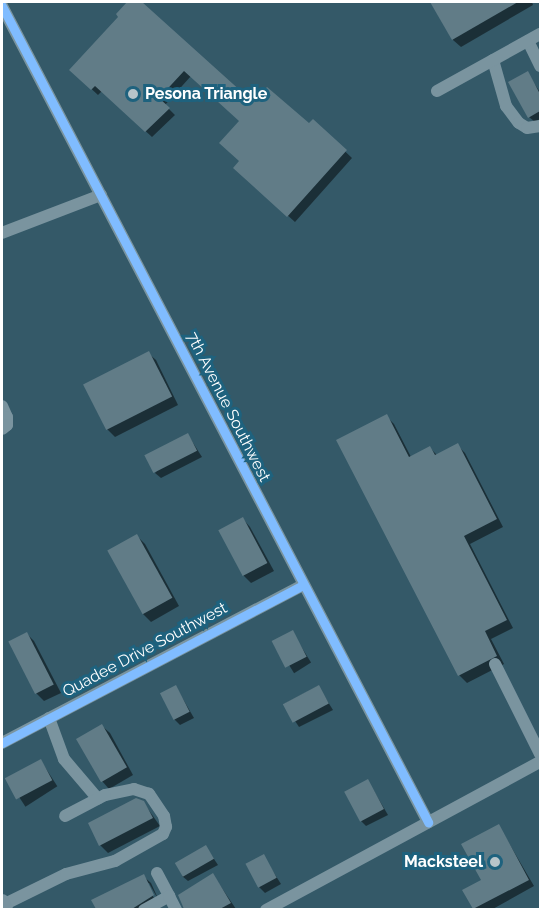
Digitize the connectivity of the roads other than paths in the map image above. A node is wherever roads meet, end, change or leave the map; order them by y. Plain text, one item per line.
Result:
1 (2, 6) edge
2 (540, 34) edge
3 (528, 41) junction
4 (493, 60) junction
5 (540, 66) edge
6 (437, 91) dead end
7 (540, 126) edge
8 (101, 195) junction
9 (2, 234) edge
10 (2, 406) edge
11 (2, 429) edge
12 (303, 585) junction
13 (495, 664) dead end
14 (49, 718) junction
15 (2, 742) edge
16 (540, 754) edge
17 (540, 762) edge
18 (98, 799) junction
19 (65, 816) dead end
20 (428, 822) junction
21 (157, 873) dead end
22 (169, 896) junction
23 (3, 904) edge
24 (144, 909) edge
25 (176, 909) edge
26 (266, 909) edge

1 - 8 street, 7th Avenue Southwest
2 - 3 street
3 - 4 street
3 - 5 street
4 - 6 street
4 - 7 street
8 - 9 street
8 - 12 street, 7th Avenue Southwest
10 - 11 street
12 - 14 street, Quadee Drive Southwest
12 - 20 street, 7th Avenue Southwest
13 - 16 street
14 - 15 street, Quadee Drive Southwest
14 - 18 street
17 - 20 street
18 - 19 street
18 - 23 street
20 - 26 street
21 - 22 street
22 - 24 street
22 - 25 street

